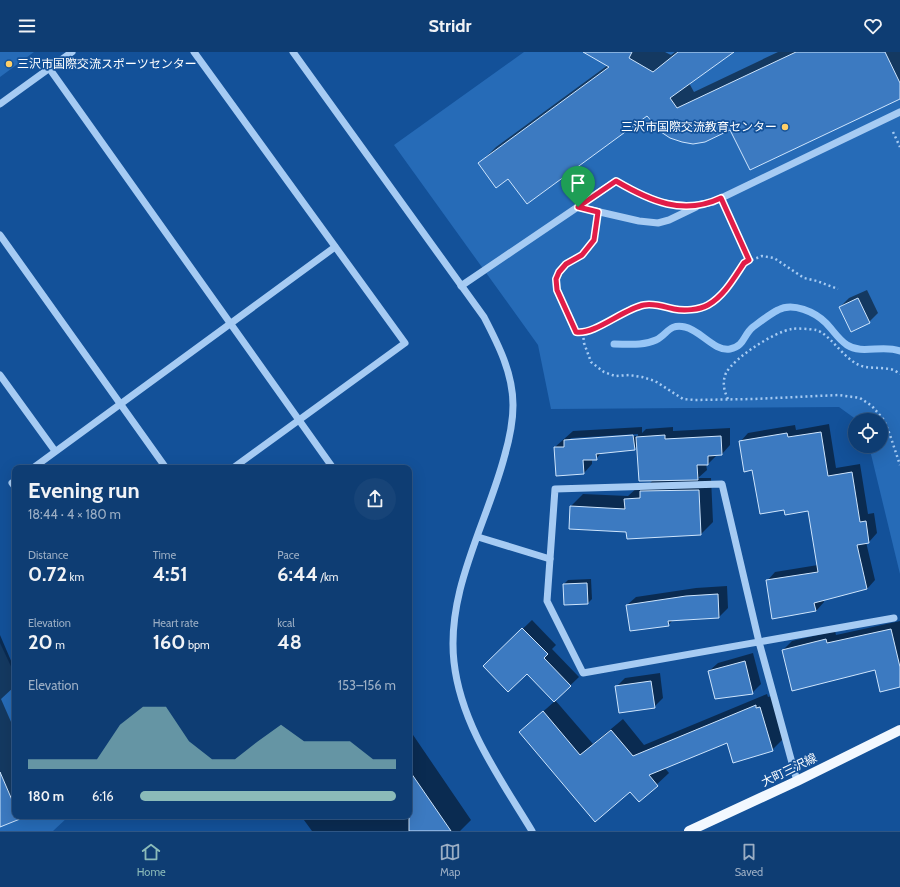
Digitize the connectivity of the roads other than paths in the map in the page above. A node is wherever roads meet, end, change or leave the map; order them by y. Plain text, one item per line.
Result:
1 (72, 52) edge
2 (194, 52) edge
3 (293, 52) edge
4 (49, 68) junction
5 (0, 104) edge
6 (900, 112) edge
7 (698, 206) junction
8 (578, 207) junction
9 (0, 235) edge
10 (335, 247) junction
11 (461, 286) junction
12 (230, 324) junction
13 (0, 374) edge
14 (120, 404) junction
15 (298, 420) junction
16 (55, 451) junction
17 (37, 465) edge
18 (164, 465) edge
19 (237, 465) edge
20 (331, 465) edge
21 (478, 537) junction
22 (550, 559) junction
23 (894, 618) dead end
24 (759, 642) junction
25 (900, 730) edge
26 (797, 781) junction
27 (532, 831) edge
28 (689, 831) edge

1 - 4 street
2 - 10 street
3 - 11 street
4 - 5 street
4 - 12 street
6 - 7 street
7 - 8 street
7 - 8 street
8 - 11 street
9 - 14 street
10 - 12 street
10 - 15 street
11 - 21 street
12 - 14 street
12 - 15 street
13 - 16 street
14 - 16 street
14 - 18 street
15 - 19 street
15 - 20 street
16 - 17 street
21 - 22 street
21 - 27 street
22 - 24 street
22 - 24 street
23 - 24 street
24 - 26 street
25 - 26 main road, 大町三沢線
26 - 28 main road, 大町三沢線

